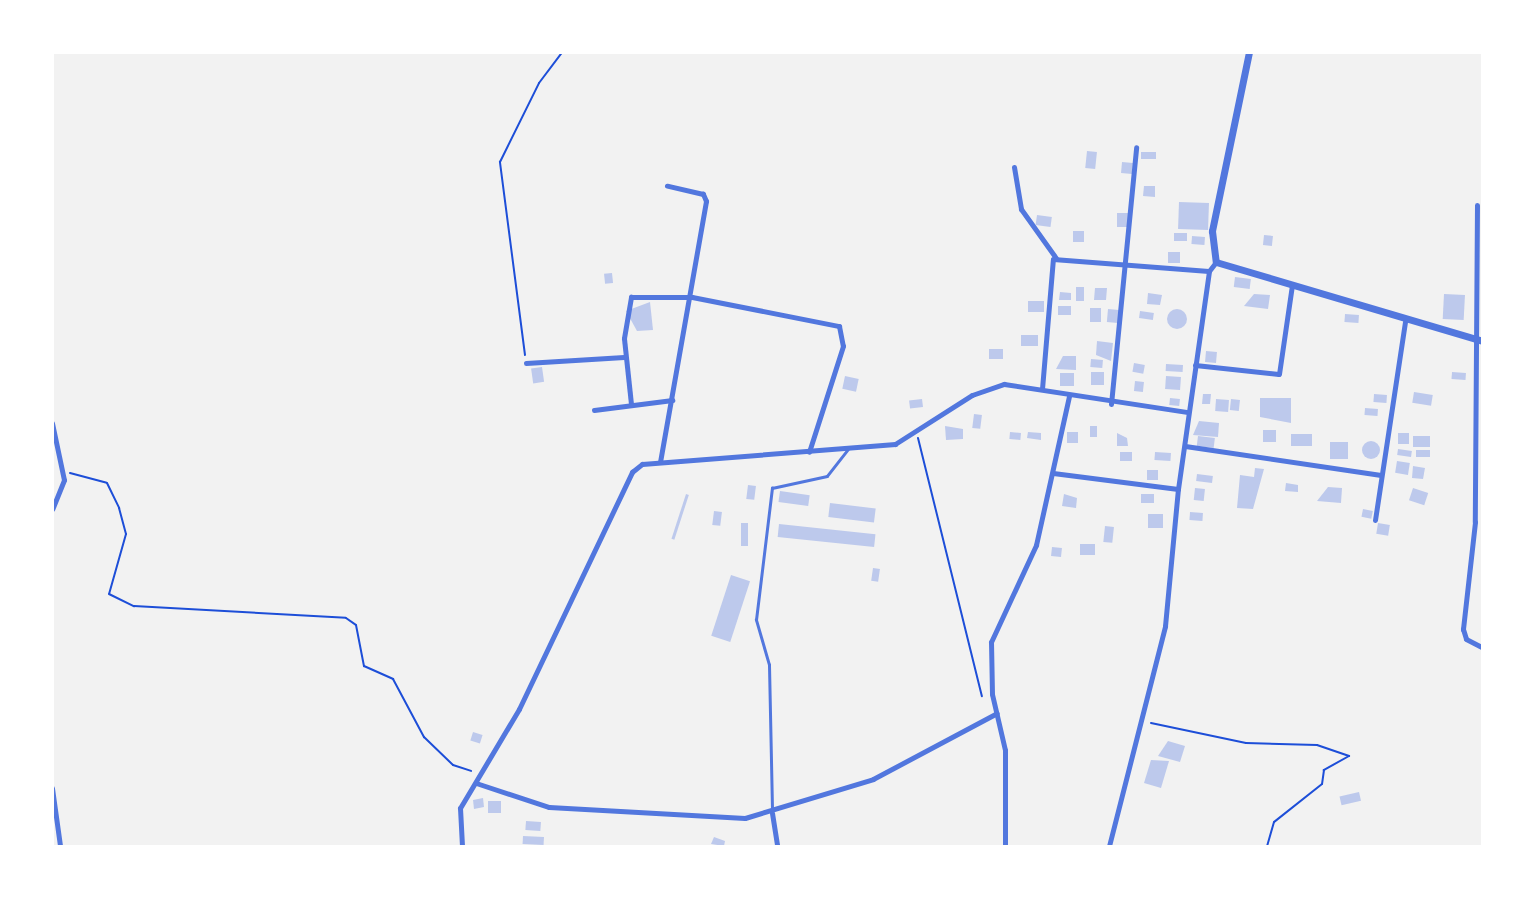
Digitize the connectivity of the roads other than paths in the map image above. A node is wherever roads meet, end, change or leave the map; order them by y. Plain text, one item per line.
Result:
1 (1249, 52) edge
2 (1136, 147) dead end
3 (1014, 167) dead end
4 (667, 186) dead end
5 (1476, 205) dead end
6 (1056, 258) junction
7 (1216, 262) junction
8 (1129, 264) junction
9 (1209, 271) junction
10 (1292, 285) junction
11 (692, 297) junction
12 (1405, 321) junction
13 (1471, 338) junction
14 (1482, 341) edge
15 (624, 357) junction
16 (526, 363) road end
17 (1195, 365) junction
18 (1042, 389) junction
19 (1069, 396) junction
20 (672, 400) junction
21 (631, 404) junction
22 (1111, 404) junction
23 (594, 410) dead end
24 (1188, 412) junction
25 (52, 423) edge
26 (1185, 446) junction
27 (849, 448) junction
28 (809, 452) junction
29 (660, 462) junction
30 (1053, 473) junction
31 (1381, 475) junction
32 (1178, 489) junction
33 (52, 509) edge
34 (1375, 520) dead end
35 (1482, 647) edge
36 (997, 713) junction
37 (475, 783) junction
38 (52, 788) edge
39 (772, 813) junction
40 (60, 846) edge
41 (462, 846) edge
42 (777, 846) edge
43 (1005, 846) edge
44 (1109, 846) edge

1 - 7 street
2 - 8 street
3 - 6 street
4 - 11 street
5 - 13 street
6 - 8 street
6 - 18 street
7 - 9 street
7 - 10 street
8 - 9 street
8 - 22 street
9 - 17 street
10 - 12 street
10 - 17 street
11 - 15 street
11 - 20 street
11 - 28 street
12 - 13 street
12 - 31 street
13 - 14 street
13 - 35 street
15 - 16 street
15 - 21 street
17 - 24 street
18 - 19 street
18 - 27 street
19 - 22 street
19 - 30 street
20 - 21 street
20 - 29 street
21 - 23 street
22 - 24 street
24 - 26 street
25 - 33 street
26 - 31 street
26 - 32 street
27 - 28 street
27 - 39 lane
28 - 29 street
29 - 37 street
30 - 32 street
30 - 36 street
31 - 34 street
32 - 44 street
36 - 39 street
36 - 43 street
37 - 39 street
37 - 41 street
38 - 40 street
39 - 42 street

